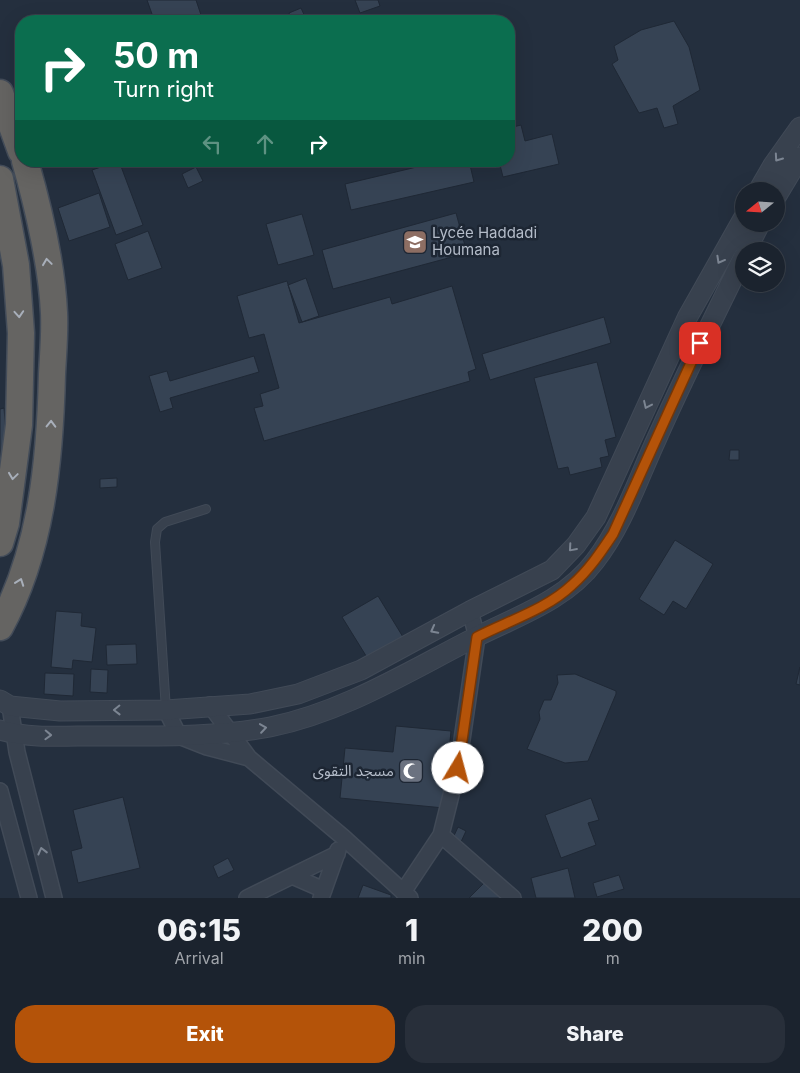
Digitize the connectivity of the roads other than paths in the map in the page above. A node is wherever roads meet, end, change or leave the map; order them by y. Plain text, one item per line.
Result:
1 (0, 93) edge
2 (800, 127) edge
3 (15, 134) edge
4 (800, 157) edge
5 (25, 167) edge
6 (0, 179) edge
7 (763, 182) edge
8 (785, 182) edge
9 (736, 232) edge
10 (735, 274) edge
11 (206, 509) dead end
12 (0, 543) edge
13 (470, 611) junction
14 (0, 626) edge
15 (477, 637) junction
16 (5, 703) edge
17 (210, 705) junction
18 (166, 710) junction
19 (227, 731) junction
20 (7, 732) edge
21 (179, 736) junction
22 (249, 758) junction
23 (0, 791) edge
24 (441, 835) junction
25 (343, 837) junction
26 (337, 854) junction
27 (292, 876) junction
28 (322, 894) edge
29 (406, 895) edge
30 (29, 898) edge
31 (54, 898) edge
32 (247, 898) edge
33 (513, 898) edge

1 - 3 highway
2 -> 7 street
4 - 8 street
14 -> 5 highway
6 -> 12 highway
9 -> 13 street
10 - 15 street
11 - 18 lane
13 - 15 street
13 -> 17 street
19 -> 15 street
15 - 24 street
18 -> 16 street
16 - 20 street
17 - 18 street
17 - 19 street
18 - 21 street
19 - 21 street
19 - 22 street
20 -> 21 street
31 -> 20 street
21 - 22 street
22 - 25 street
23 - 30 street
24 - 29 street
24 - 33 street
25 - 26 street
25 - 29 street
26 - 27 street
26 - 28 street
27 - 28 street
27 - 32 street

